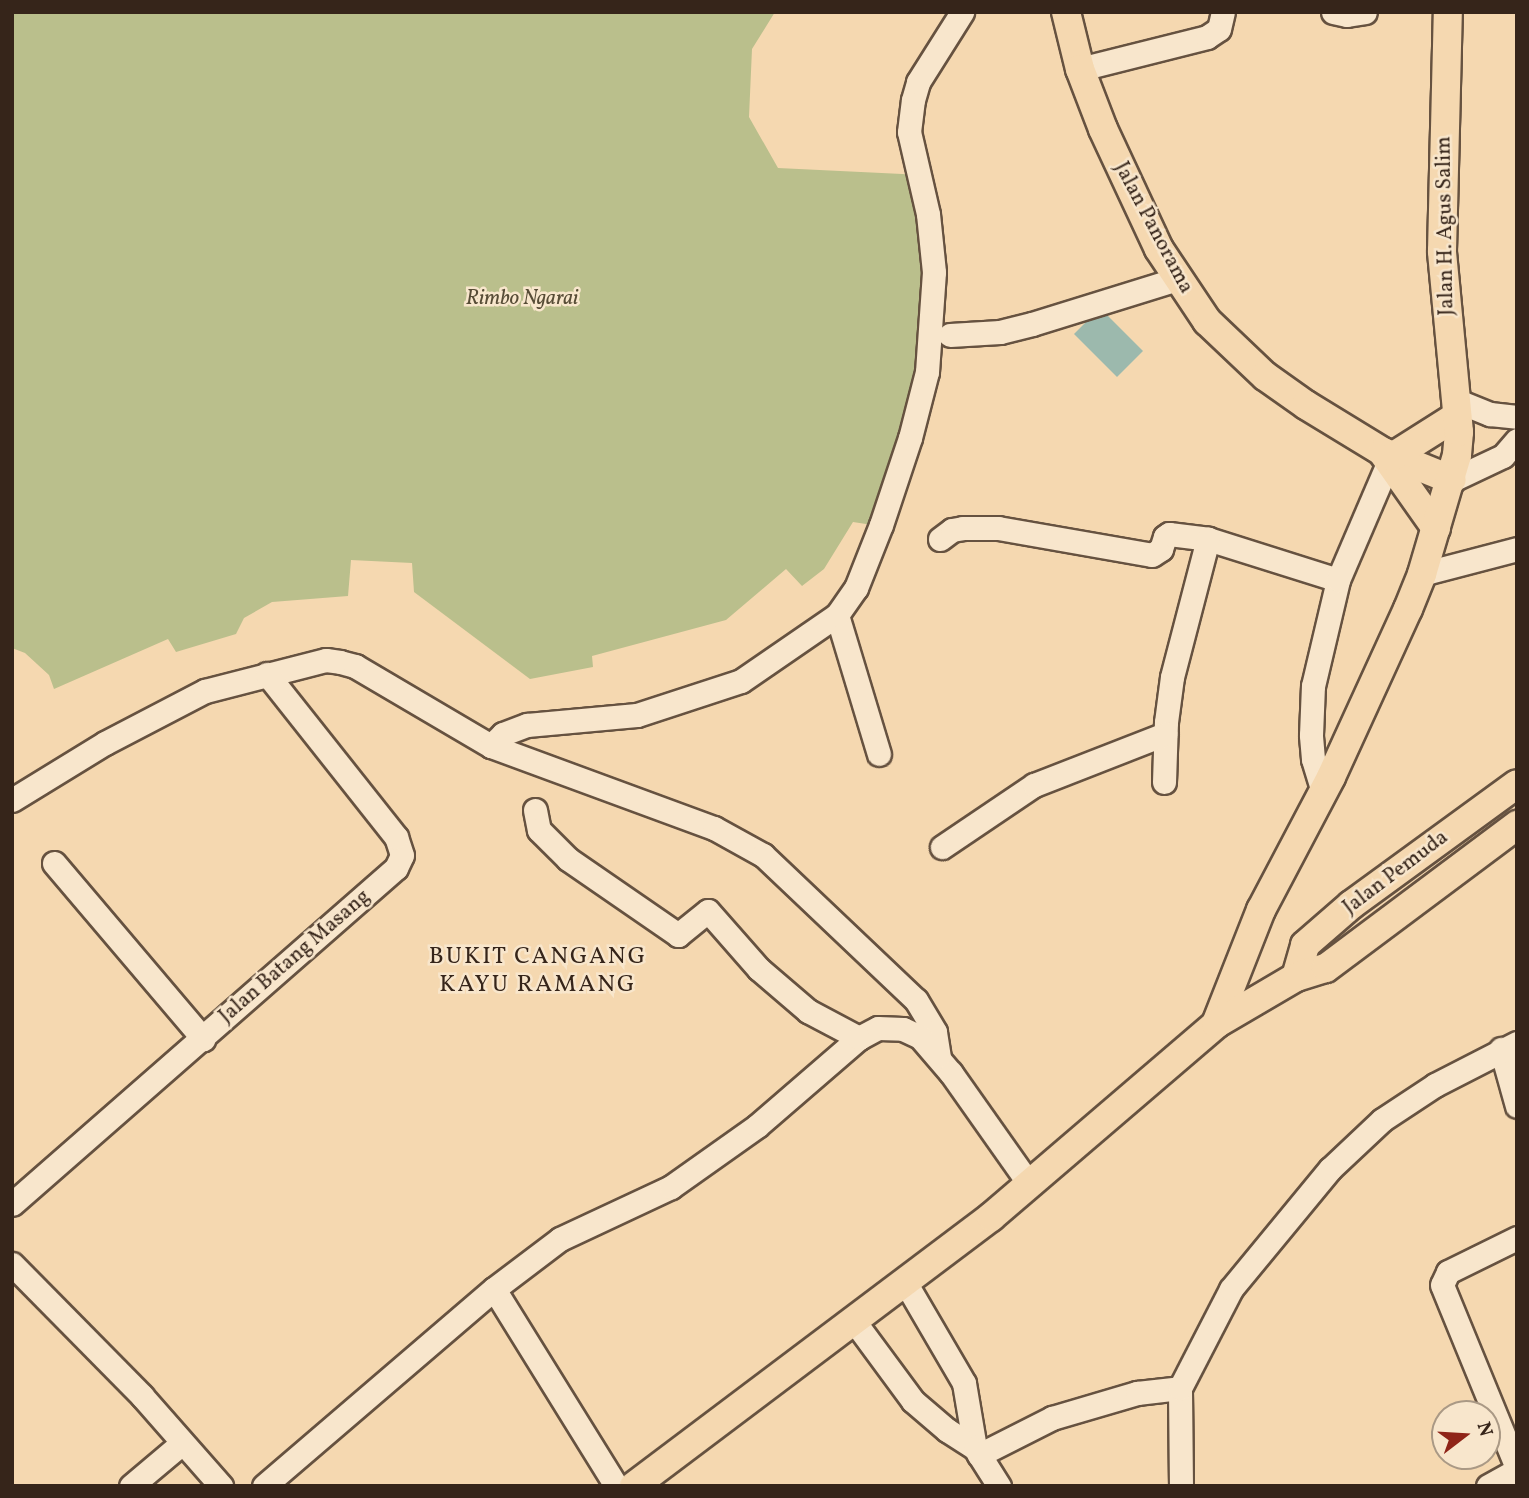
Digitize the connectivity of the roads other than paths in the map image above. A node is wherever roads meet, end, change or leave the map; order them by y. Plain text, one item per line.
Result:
1 (962, 12) edge
2 (1066, 12) edge
3 (1223, 12) edge
4 (1333, 12) edge
5 (1365, 12) edge
6 (1448, 12) edge
7 (1080, 69) junction
8 (1177, 279) junction
9 (950, 335) dead end
10 (1456, 408) junction
11 (1517, 416) edge
12 (1517, 440) edge
13 (1388, 457) junction
14 (1452, 480) junction
15 (1436, 527) junction
16 (940, 539) dead end
17 (1209, 539) junction
18 (1517, 549) edge
19 (1422, 574) junction
20 (1338, 580) junction
21 (837, 615) junction
22 (267, 674) junction
23 (1165, 734) junction
24 (491, 746) junction
25 (879, 754) dead end
26 (1164, 782) dead end
27 (1517, 784) edge
28 (1323, 792) junction
29 (12, 800) edge
30 (535, 810) dead end
31 (1517, 825) edge
32 (942, 847) dead end
33 (54, 863) dead end
34 (1296, 977) junction
35 (1216, 1024) junction
36 (859, 1038) junction
37 (203, 1039) junction
38 (1509, 1046) edge
39 (939, 1058) junction
40 (1517, 1106) edge
41 (1030, 1185) junction
42 (12, 1204) edge
43 (1517, 1238) edge
44 (12, 1264) edge
45 (905, 1282) junction
46 (494, 1289) junction
47 (854, 1321) junction
48 (1180, 1388) junction
49 (182, 1443) junction
50 (977, 1452) junction
51 (1517, 1469) edge
52 (131, 1486) edge
53 (222, 1486) edge
54 (264, 1486) edge
55 (616, 1486) edge
56 (634, 1486) edge
57 (999, 1486) edge
58 (1181, 1486) edge
59 (1488, 1486) edge

1 - 21 street
2 - 7 main road, Jalan Panorama
3 - 7 street
4 - 5 street
6 - 10 main road, Jalan H. Agus Salim
7 - 8 main road, Jalan Panorama
8 - 9 street
8 - 13 main road, Jalan Panorama
10 - 11 street
10 - 13 main road
10 - 14 main road, Jalan H. Agus Salim
12 - 14 street
13 - 14 main road, Jalan Panorama
13 - 15 main road
13 - 20 street
14 - 15 main road, Jalan H. Agus Salim
15 - 19 main road, Jalan H. Agus Salim
16 - 17 street
17 - 20 street
17 - 23 street
18 - 19 street
19 - 28 main road, Jalan H. Agus Salim
20 - 28 street
21 - 24 street
21 - 25 street
22 - 24 street
22 - 29 street
22 - 37 street, Jalan Batang Masang
23 - 26 street
23 - 32 street
24 - 39 street
27 - 34 main road, Jalan Pemuda
28 - 35 main road, Jalan H. Agus Salim
30 - 36 street
31 - 34 main road, Jalan Pemuda
33 - 37 street
34 - 35 main road, Jalan Pemuda
35 - 41 main road, Jalan Pemuda
36 - 39 street
36 - 46 street
37 - 42 street, Jalan Batang Masang
38 - 40 street
38 - 48 street
39 - 41 street
41 - 45 main road, Jalan Pemuda
43 - 51 street
44 - 49 street
45 - 47 main road, Jalan Pemuda
45 - 50 street
46 - 54 street
46 - 55 street
47 - 50 street
47 - 56 main road, Jalan Pemuda
48 - 50 street
48 - 58 street
49 - 52 street
49 - 53 street
50 - 57 street
51 - 59 street

